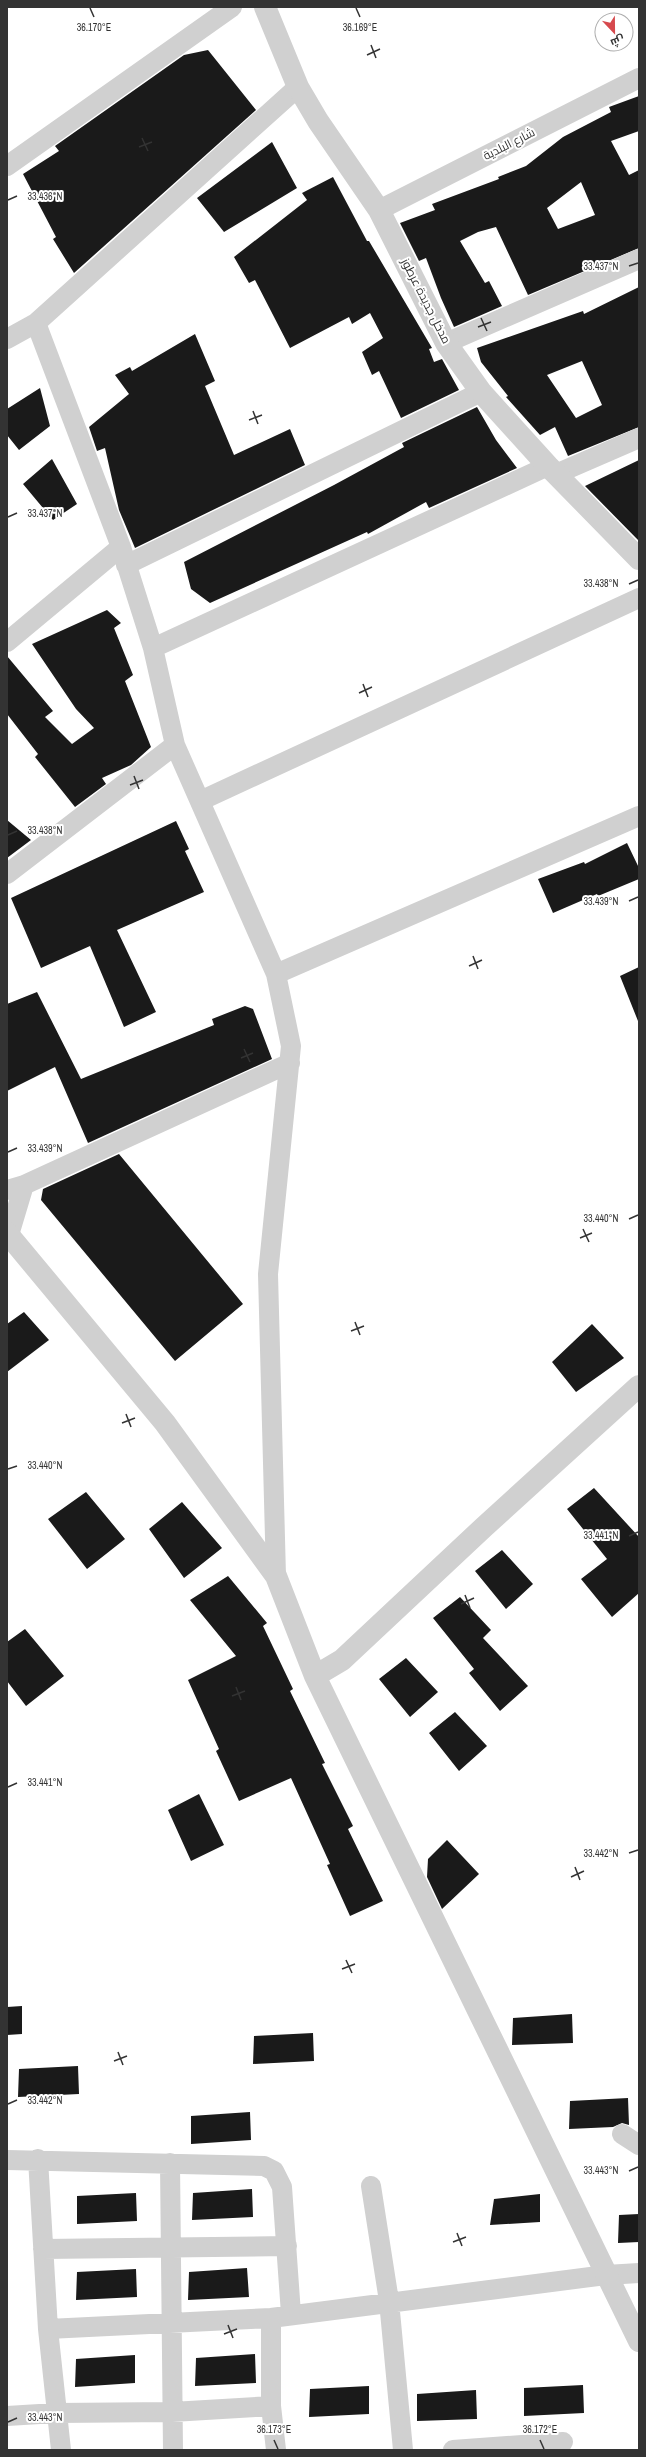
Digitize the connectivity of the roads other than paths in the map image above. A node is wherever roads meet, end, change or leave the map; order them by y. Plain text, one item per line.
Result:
1 (232, 7) edge
2 (265, 7) edge
3 (639, 78) edge
4 (298, 88) junction
5 (7, 166) edge
6 (379, 210) junction
7 (639, 259) edge
8 (36, 323) junction
9 (7, 339) edge
10 (446, 343) junction
11 (481, 392) junction
12 (639, 438) edge
13 (552, 470) junction
14 (124, 556) junction
15 (639, 559) edge
16 (639, 598) edge
17 (7, 642) edge
18 (152, 648) junction
19 (176, 745) junction
20 (200, 801) junction
21 (639, 816) edge
22 (7, 874) edge
23 (276, 974) junction
24 (290, 1063) junction
25 (16, 1188) edge
26 (8, 1234) edge
27 (639, 1386) edge
28 (276, 1576) junction
29 (315, 1676) junction
30 (622, 2134) dead end
31 (639, 2145) edge
32 (38, 2159) junction
33 (7, 2160) edge
34 (170, 2163) junction
35 (371, 2186) dead end
36 (287, 2246) junction
37 (170, 2247) junction
38 (43, 2249) junction
39 (639, 2273) edge
40 (606, 2275) junction
41 (389, 2301) junction
42 (291, 2314) junction
43 (271, 2318) junction
44 (170, 2322) junction
45 (48, 2329) junction
46 (639, 2341) edge
47 (272, 2406) junction
48 (172, 2412) junction
49 (56, 2413) junction
50 (7, 2416) edge
51 (563, 2442) dead end
52 (61, 2450) edge
53 (173, 2450) edge
54 (276, 2450) edge
55 (403, 2450) edge
56 (453, 2450) edge

1 - 5 street
2 - 4 street, مدخل جديدة عرطوز
3 - 6 street, شارع البلدية
4 - 6 street, مدخل جديدة عرطوز
4 - 8 street
6 - 10 street, مدخل جديدة عرطوز
7 - 10 street
8 - 9 street
8 - 14 street
10 - 11 street, مدخل جديدة عرطوز
11 - 13 street, مدخل جديدة عرطوز
11 - 14 street
12 - 13 street
13 - 15 street, مدخل جديدة عرطوز
13 - 18 street
14 - 17 street
14 - 18 street
16 - 20 street
18 - 19 street
19 - 20 street
19 - 22 street
20 - 23 street
21 - 23 street
23 - 24 street
24 - 25 street
24 - 28 street
25 - 26 street
26 - 28 street
27 - 29 street
28 - 29 street
29 - 40 street
30 - 31 street
32 - 33 street
32 - 34 street
32 - 38 street
34 - 36 street
34 - 37 street
35 - 41 street
36 - 37 street
36 - 42 street
37 - 38 street
37 - 44 street
38 - 45 street
39 - 40 street
40 - 41 street
40 - 46 street
41 - 42 street
41 - 55 street
42 - 43 street
43 - 44 street
43 - 47 street
44 - 45 street
44 - 48 street
45 - 49 street
47 - 48 street
47 - 54 street
48 - 49 street
48 - 53 street
49 - 50 street
49 - 52 street
51 - 56 street

